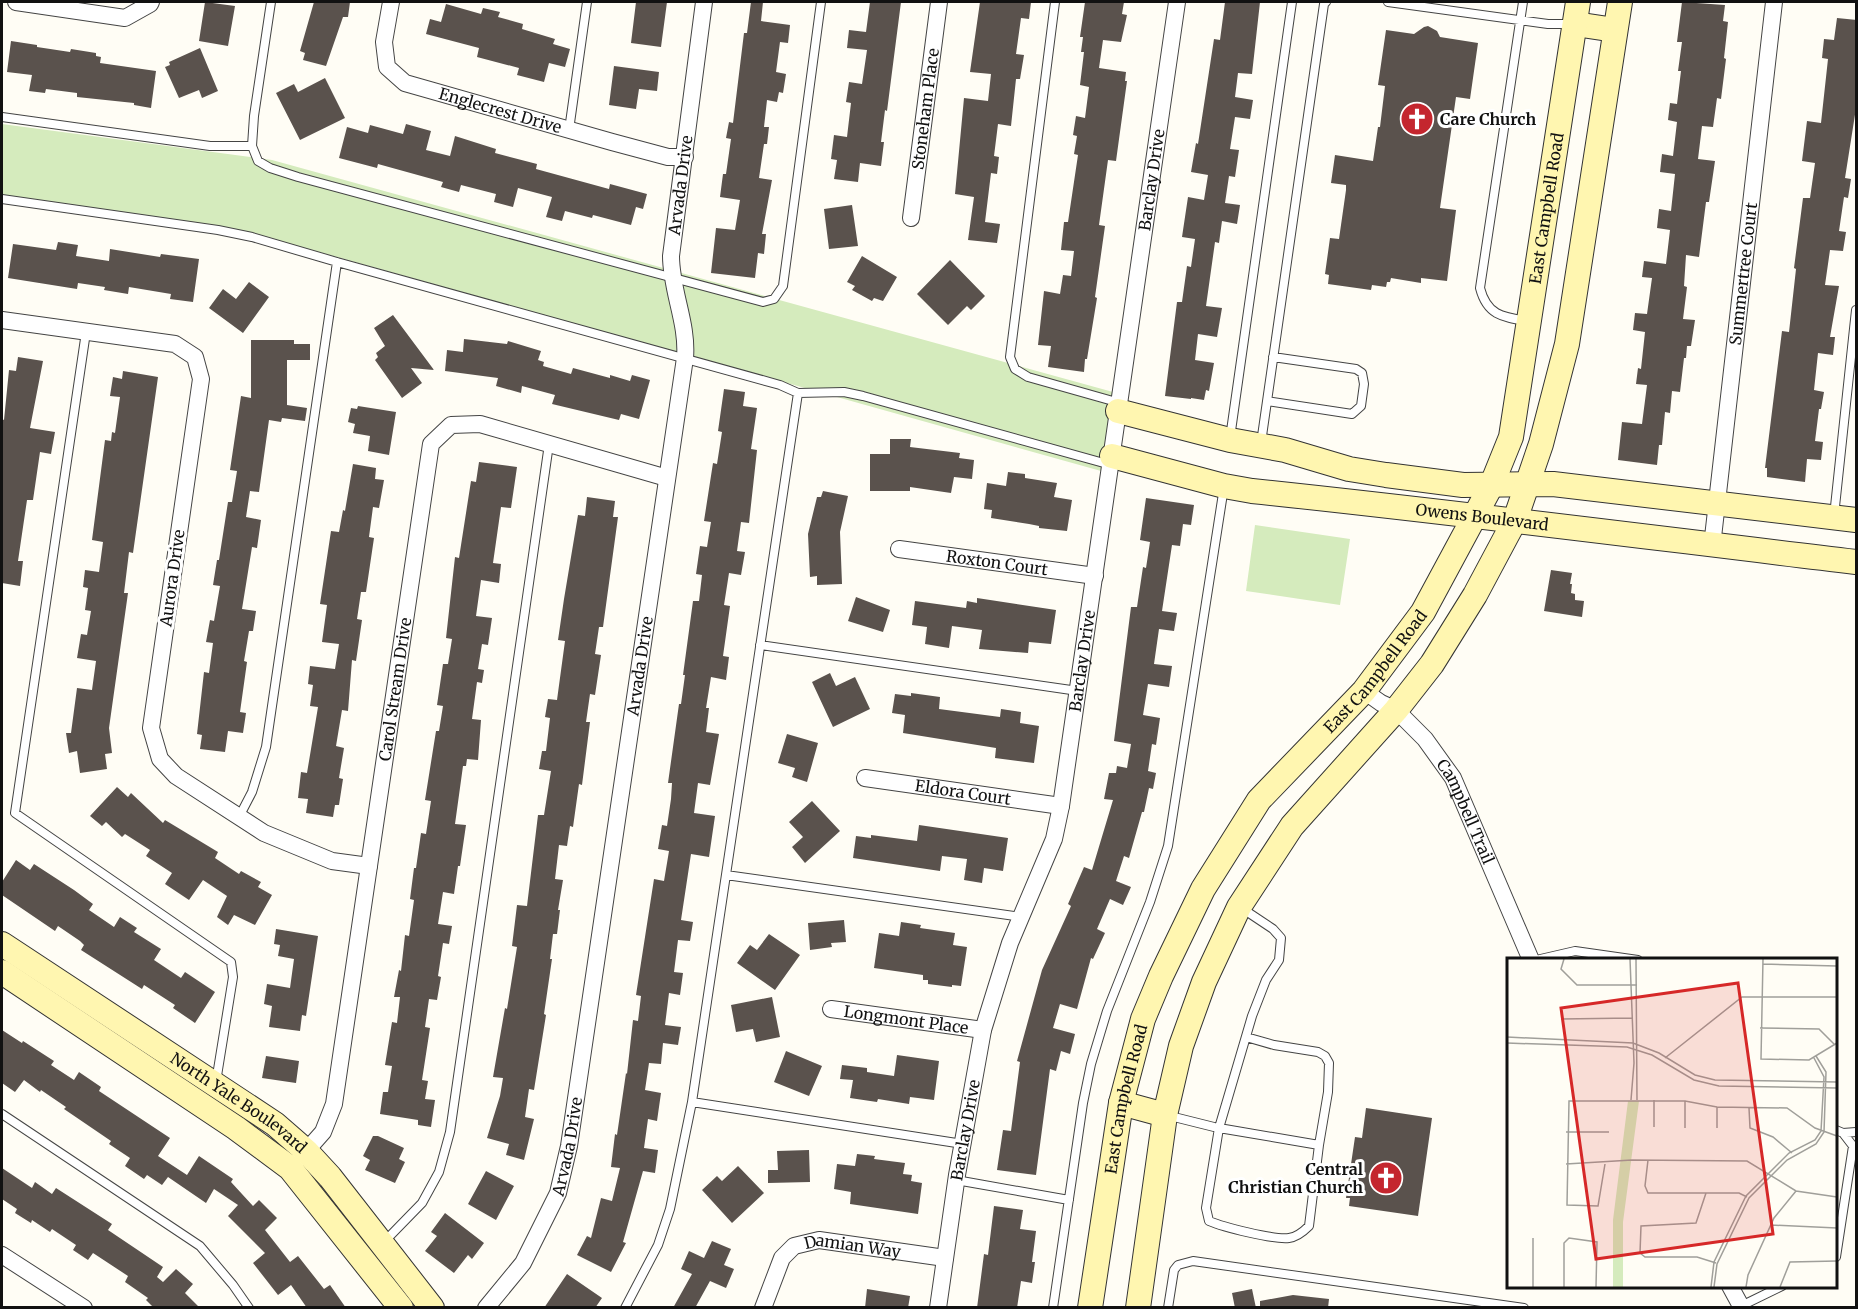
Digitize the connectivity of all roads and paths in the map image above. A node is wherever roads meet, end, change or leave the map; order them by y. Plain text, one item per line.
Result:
1 (16, 2) edge
2 (271, 2) edge
3 (391, 2) edge
4 (587, 2) edge
5 (704, 2) edge
6 (822, 2) edge
7 (939, 2) edge
8 (1055, 2) edge
9 (1177, 2) edge
10 (1292, 2) edge
11 (1326, 2) edge
12 (1388, 2) edge
13 (1523, 2) edge
14 (1620, 2) edge
15 (1774, 2) edge
16 (150, 3) edge
17 (1577, 13) edge
18 (1521, 20) junction
19 (1615, 30) junction
20 (2, 117) edge
21 (569, 130) junction
22 (252, 146) junction
23 (685, 157) junction
24 (2, 199) edge
25 (911, 219) dead end
26 (337, 262) junction
27 (671, 276) junction
28 (1857, 310) edge
29 (2, 320) edge
30 (1530, 322) junction
31 (86, 332) junction
32 (1273, 357) junction
33 (685, 358) junction
34 (798, 393) junction
35 (1266, 401) junction
36 (1119, 407) junction
37 (1230, 440) junction
38 (549, 444) junction
39 (1260, 446) junction
40 (1111, 460) junction
41 (667, 478) junction
42 (1528, 483) junction
43 (1492, 484) junction
44 (1224, 486) junction
45 (1718, 503) junction
46 (1476, 515) junction
47 (1845, 519) edge
48 (1515, 520) junction
49 (1712, 546) junction
50 (899, 549) dead end
51 (1857, 562) edge
52 (1095, 576) junction
53 (760, 645) junction
54 (1078, 691) junction
55 (1364, 691) junction
56 (1396, 710) junction
57 (865, 778) dead end
58 (1061, 806) junction
59 (239, 817) junction
60 (369, 866) junction
61 (726, 875) junction
62 (1239, 907) junction
63 (1021, 917) junction
64 (2, 944) edge
65 (1530, 958) edge
66 (1545, 958) edge
67 (1621, 958) edge
68 (2, 972) edge
69 (831, 1009) dead end
70 (983, 1030) junction
71 (1246, 1037) junction
72 (216, 1085) junction
73 (692, 1102) junction
74 (1121, 1103) junction
75 (2, 1114) edge
76 (1165, 1115) junction
77 (1219, 1128) junction
78 (1839, 1132) edge
79 (1857, 1132) edge
80 (963, 1144) junction
81 (1319, 1145) junction
82 (298, 1159) junction
83 (1853, 1172) edge
84 (956, 1180) junction
85 (1069, 1200) junction
86 (383, 1244) junction
87 (1837, 1252) edge
88 (2, 1255) edge
89 (945, 1258) junction
90 (1731, 1288) edge
91 (1780, 1288) edge
92 (76, 1306) edge
93 (1741, 1307) edge
94 (249, 1308) edge
95 (401, 1308) edge
96 (432, 1308) edge
97 (486, 1308) edge
98 (625, 1308) edge
99 (763, 1308) edge
100 (938, 1308) edge
101 (1053, 1308) edge
102 (1090, 1308) edge
103 (1138, 1308) edge
104 (1168, 1308) edge
105 (1524, 1308) edge

1 - 16 street
2 - 22 lane
3 - 21 street, Englecrest Drive
4 - 21 lane
5 - 23 street, Arvada Drive
6 - 27 lane
7 - 25 street, Stoneham Place
8 - 36 lane
9 - 36 street, Barclay Drive
10 - 37 lane
11 - 32 lane
12 - 18 lane
13 - 18 lane
14 - 19 main road
15 - 45 street, Summertree Court
17 - 18 lane
17 - 19 main road
17 - 30 main road, East Campbell Road
18 - 30 lane
19 - 42 main road
20 - 22 lane
21 - 23 street, Englecrest Drive
22 - 27 lane
23 - 27 street, Arvada Drive
24 - 26 lane
26 - 33 lane
26 - 59 lane
27 - 33 street, Arvada Drive
28 - 47 lane
29 - 31 street, Aurora Drive
30 - 43 main road, East Campbell Road
31 - 59 street, Aurora Drive
31 - 72 lane
32 - 35 lane
32 - 35 lane
33 - 34 lane
33 - 41 street, Arvada Drive
34 - 40 lane
34 - 53 lane
35 - 39 lane
36 - 37 main road, Owens Boulevard
36 - 40 street, Barclay Drive
37 - 39 main road, Owens Boulevard
38 - 41 street, Carol Stream Drive
38 - 60 street, Carol Stream Drive
38 - 86 lane
39 - 43 main road, Owens Boulevard
40 - 44 main road, Owens Boulevard
40 - 52 street, Barclay Drive
41 - 97 street, Arvada Drive
42 - 43 main road, Owens Boulevard
42 - 45 main road, Owens Boulevard
42 - 48 main road
43 - 46 main road, East Campbell Road
44 - 46 main road, Owens Boulevard
44 - 85 lane
45 - 47 main road, Owens Boulevard
45 - 49 street, Summertree Court
46 - 48 main road, Owens Boulevard
46 - 55 main road, East Campbell Road
48 - 49 main road, Owens Boulevard
48 - 56 main road
49 - 51 main road, Owens Boulevard
50 - 52 street, Roxton Court
52 - 54 street, Barclay Drive
53 - 54 lane
53 - 61 lane
54 - 58 street, Barclay Drive
55 - 56 street, Campbell Trail
55 - 74 main road, East Campbell Road
56 - 62 main road
56 - 65 street, Campbell Trail
57 - 58 street, Eldora Court
58 - 63 street, Barclay Drive
59 - 60 street, Aurora Drive
60 - 82 street, Carol Stream Drive
61 - 63 lane
61 - 73 lane
62 - 71 lane
62 - 76 main road
63 - 70 street, Barclay Drive
64 - 72 main road, North Yale Boulevard
66 - 67 lane
68 - 82 main road, North Yale Boulevard
69 - 70 street, Longmont Place
70 - 80 street, Barclay Drive
71 - 77 lane
71 - 81 lane
72 - 82 main road, North Yale Boulevard
73 - 80 lane
73 - 98 lane
74 - 76 main road
74 - 102 main road, East Campbell Road
75 - 94 lane
76 - 77 lane
76 - 103 main road
77 - 81 lane
77 - 81 lane
78 - 79 lane
78 - 83 lane
80 - 84 street, Barclay Drive
82 - 86 main road, North Yale Boulevard
82 - 95 main road, North Yale Boulevard
83 - 87 lane
84 - 85 lane
84 - 89 street, Barclay Drive
85 - 101 lane
86 - 96 main road, North Yale Boulevard
88 - 92 street
89 - 99 street, Damian Way
89 - 100 street, Barclay Drive
90 - 93 street
91 - 93 lane
104 - 105 lane

